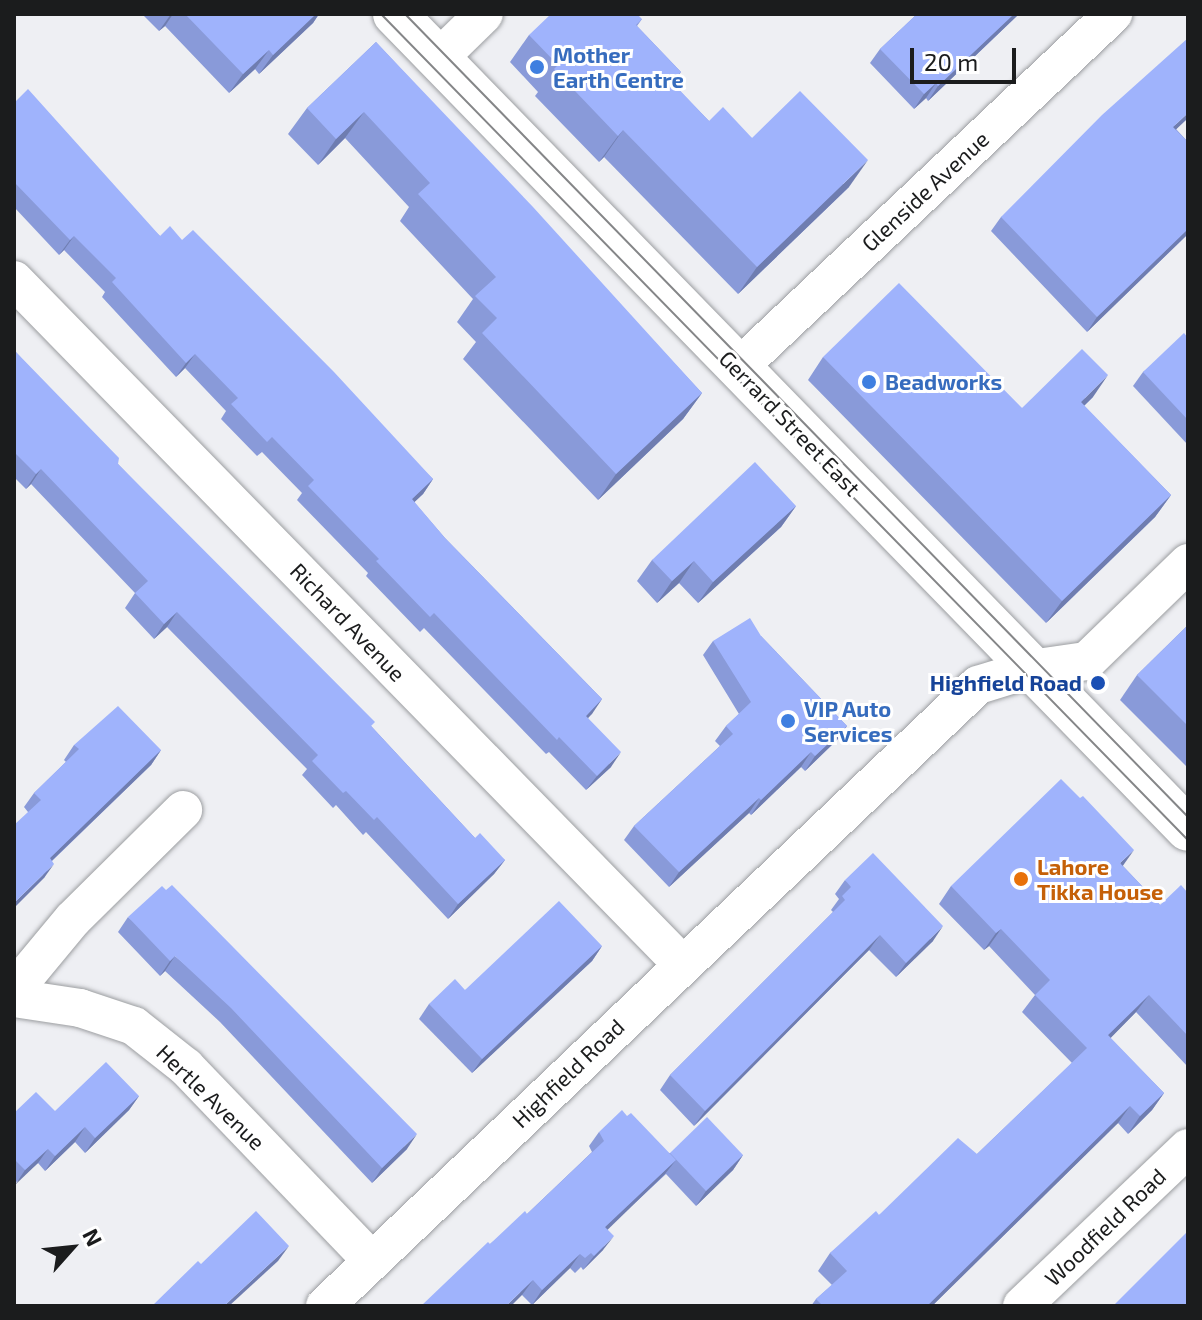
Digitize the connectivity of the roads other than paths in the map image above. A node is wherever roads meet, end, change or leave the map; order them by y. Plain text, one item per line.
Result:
1 (395, 14) edge
2 (484, 14) edge
3 (1113, 14) edge
4 (438, 59) junction
5 (14, 280) edge
6 (738, 368) junction
7 (1188, 563) edge
8 (1030, 669) junction
9 (183, 810) dead end
10 (1188, 829) edge
11 (682, 964) junction
12 (14, 990) edge
13 (14, 998) edge
14 (1188, 1148) edge
15 (371, 1260) junction
16 (325, 1306) edge
17 (1022, 1306) edge

1 - 4 main road, Gerrard Street East
2 - 4 street
3 - 6 street, Glenside Avenue
4 - 6 main road, Gerrard Street East
5 - 11 street, Richard Avenue
6 - 8 main road, Gerrard Street East
7 - 8 street, Highfield Road
8 - 10 main road, Gerrard Street East
8 - 11 street, Highfield Road
9 - 12 street
11 - 15 street, Highfield Road
13 - 15 street, Hertle Avenue
14 - 17 street, Woodfield Road
15 - 16 street, Highfield Road

